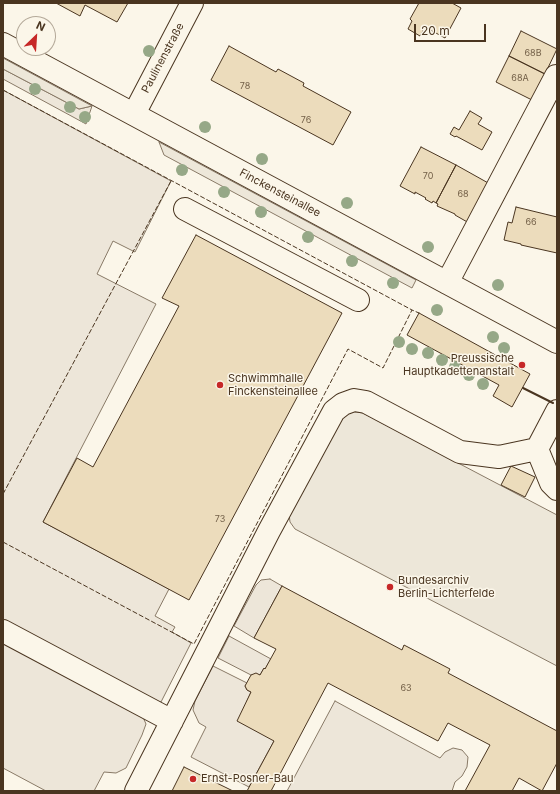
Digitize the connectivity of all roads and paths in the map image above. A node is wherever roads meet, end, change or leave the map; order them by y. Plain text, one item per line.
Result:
1 (192, 3) edge
2 (3, 44) edge
3 (556, 76) dead end
4 (134, 114) junction
5 (185, 209) dead end
6 (447, 283) junction
7 (358, 300) dead end
8 (557, 342) edge
9 (557, 411) edge
10 (537, 450) junction
11 (557, 489) edge
12 (3, 631) edge
13 (172, 721) junction
14 (136, 791) edge

1 - 4 street, Paulinenstraße
2 - 4 street, Finckensteinallee
3 - 6 street
4 - 6 street, Finckensteinallee
5 - 7 street
6 - 8 street, Finckensteinallee
9 - 10 street
10 - 11 street
10 - 13 street
12 - 13 street
13 - 14 street

